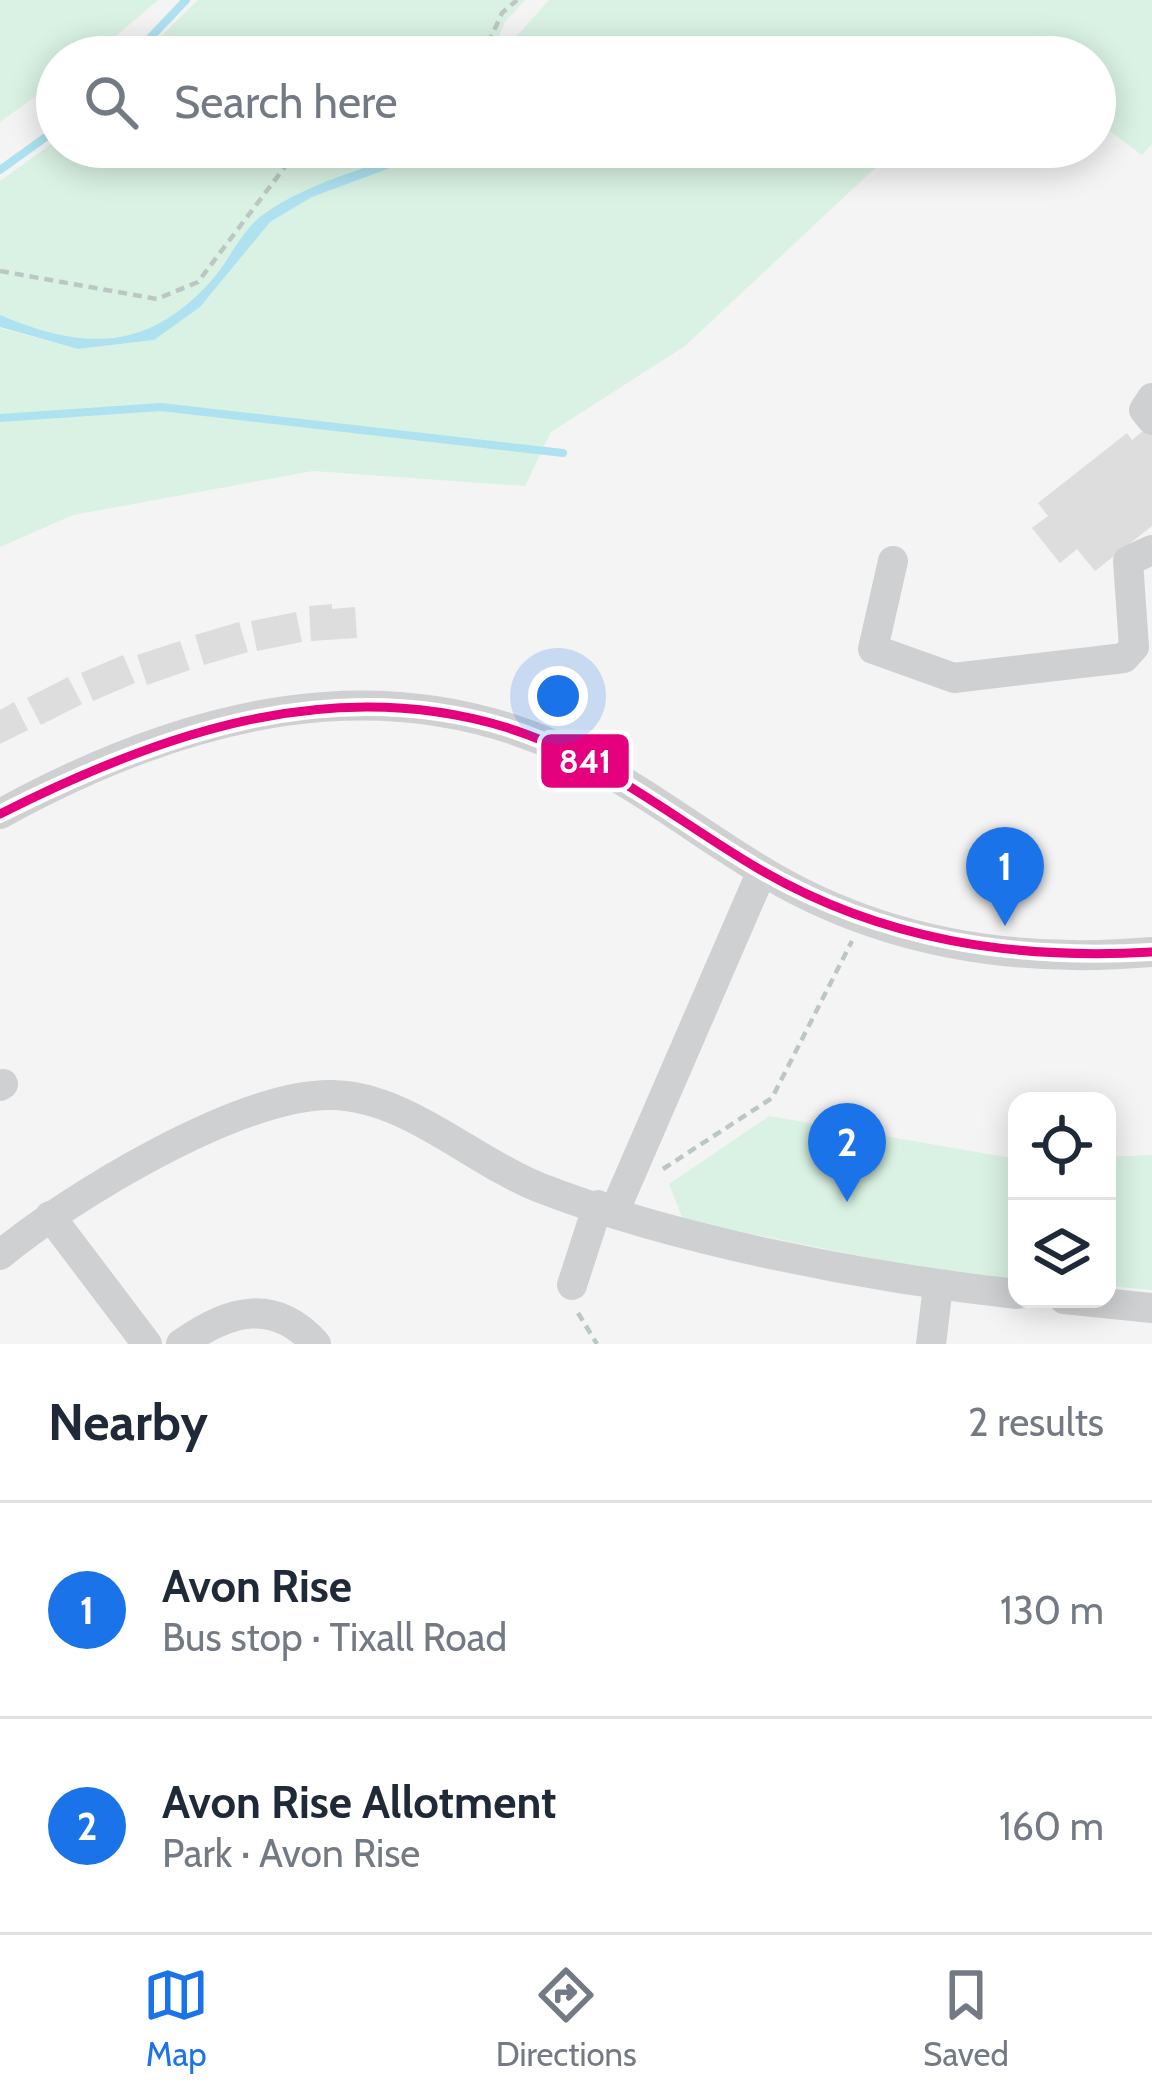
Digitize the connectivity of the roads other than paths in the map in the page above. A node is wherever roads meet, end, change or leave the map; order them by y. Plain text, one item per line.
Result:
1 (1152, 398) edge
2 (1152, 420) edge
3 (1152, 550) edge
4 (893, 560) dead end
5 (0, 814) edge
6 (762, 871) junction
7 (1152, 952) edge
8 (613, 1200) junction
9 (50, 1216) junction
10 (0, 1255) edge
11 (572, 1285) road end
12 (938, 1286) junction
13 (1008, 1293) edge
14 (1116, 1304) edge
15 (1152, 1308) edge
16 (147, 1344) edge
17 (181, 1344) edge
18 (316, 1344) edge
19 (931, 1344) edge

1 - 2 street
3 - 4 street
5 - 6 street
6 - 7 street
6 - 8 street
8 - 9 street
8 - 11 street
8 - 12 street
9 - 10 street
9 - 16 street
12 - 13 street
12 - 19 street
14 - 15 street
17 - 18 street

